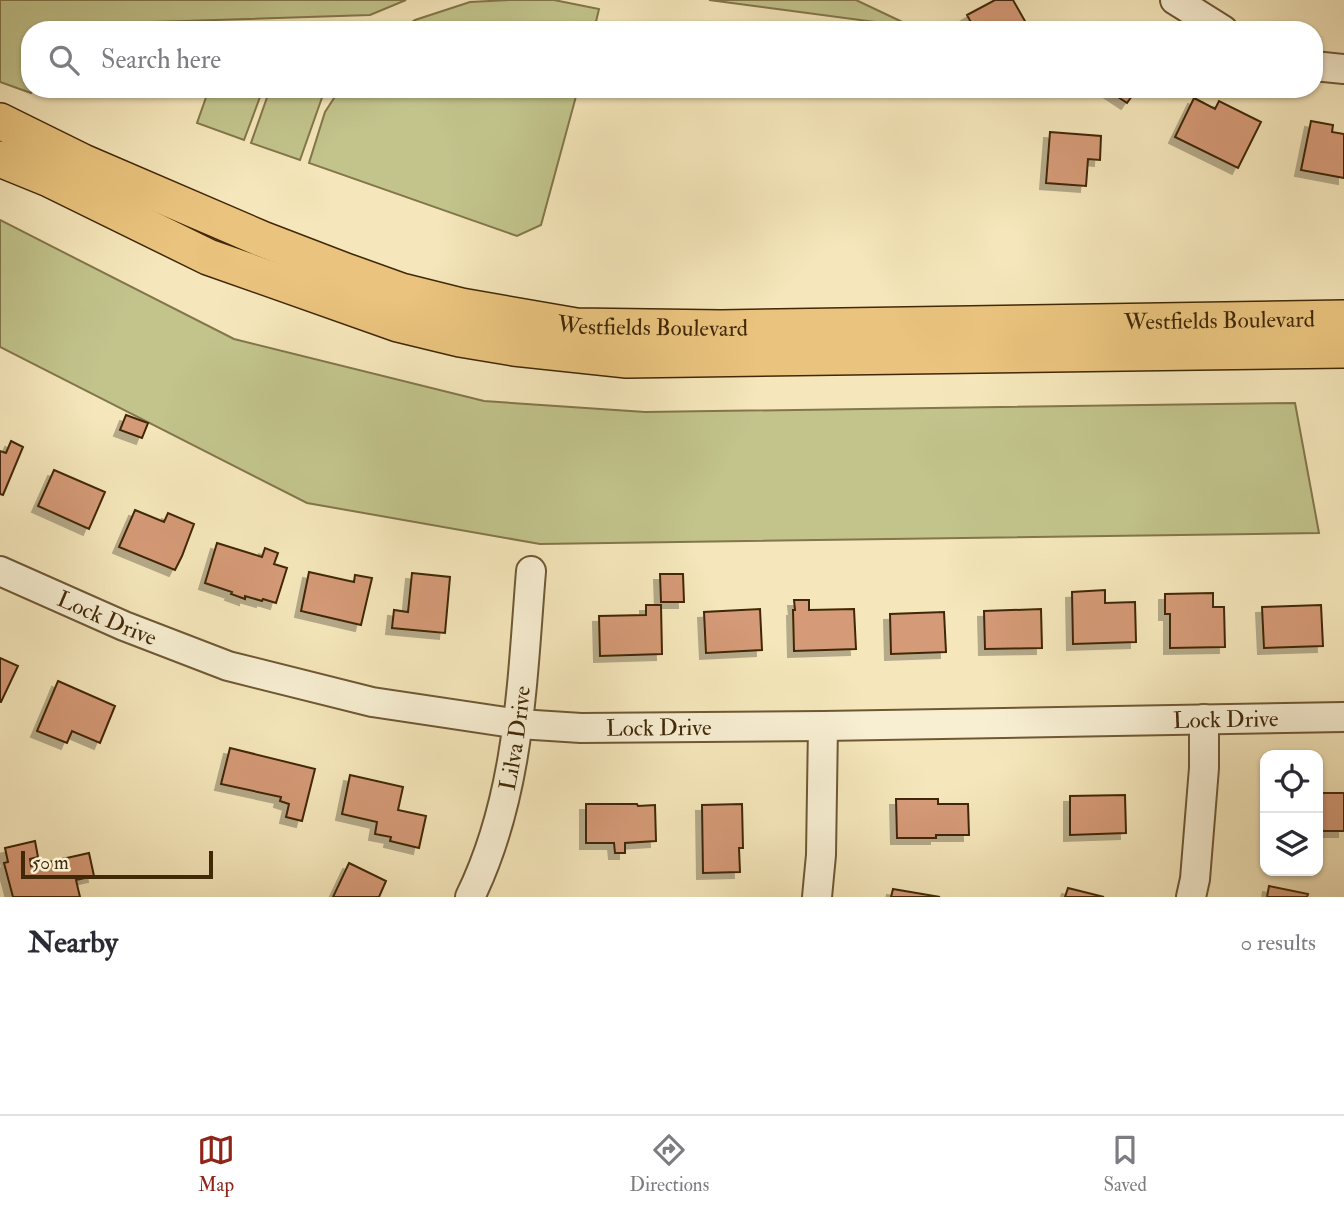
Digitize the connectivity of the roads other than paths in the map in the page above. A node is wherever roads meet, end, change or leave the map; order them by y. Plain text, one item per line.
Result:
1 (1175, 0) edge
2 (1209, 21) edge
3 (1323, 67) edge
4 (1344, 69) edge
5 (0, 121) edge
6 (0, 159) edge
7 (1344, 318) edge
8 (1344, 350) edge
9 (0, 571) edge
10 (531, 571) dead end
11 (1344, 717) edge
12 (1204, 719) junction
13 (519, 724) junction
14 (823, 726) junction
15 (470, 897) edge
16 (817, 897) edge
17 (1191, 897) edge

1 - 2 street
3 - 4 street
5 - 7 main road, Westfields Boulevard
6 - 8 main road, Westfields Boulevard
9 - 13 street, Lock Drive
10 - 13 street, Lilva Drive
11 - 12 street, Lock Drive
12 - 14 street, Lock Drive
12 - 17 street
13 - 14 street, Lock Drive
13 - 15 street, Lilva Drive
14 - 16 street

